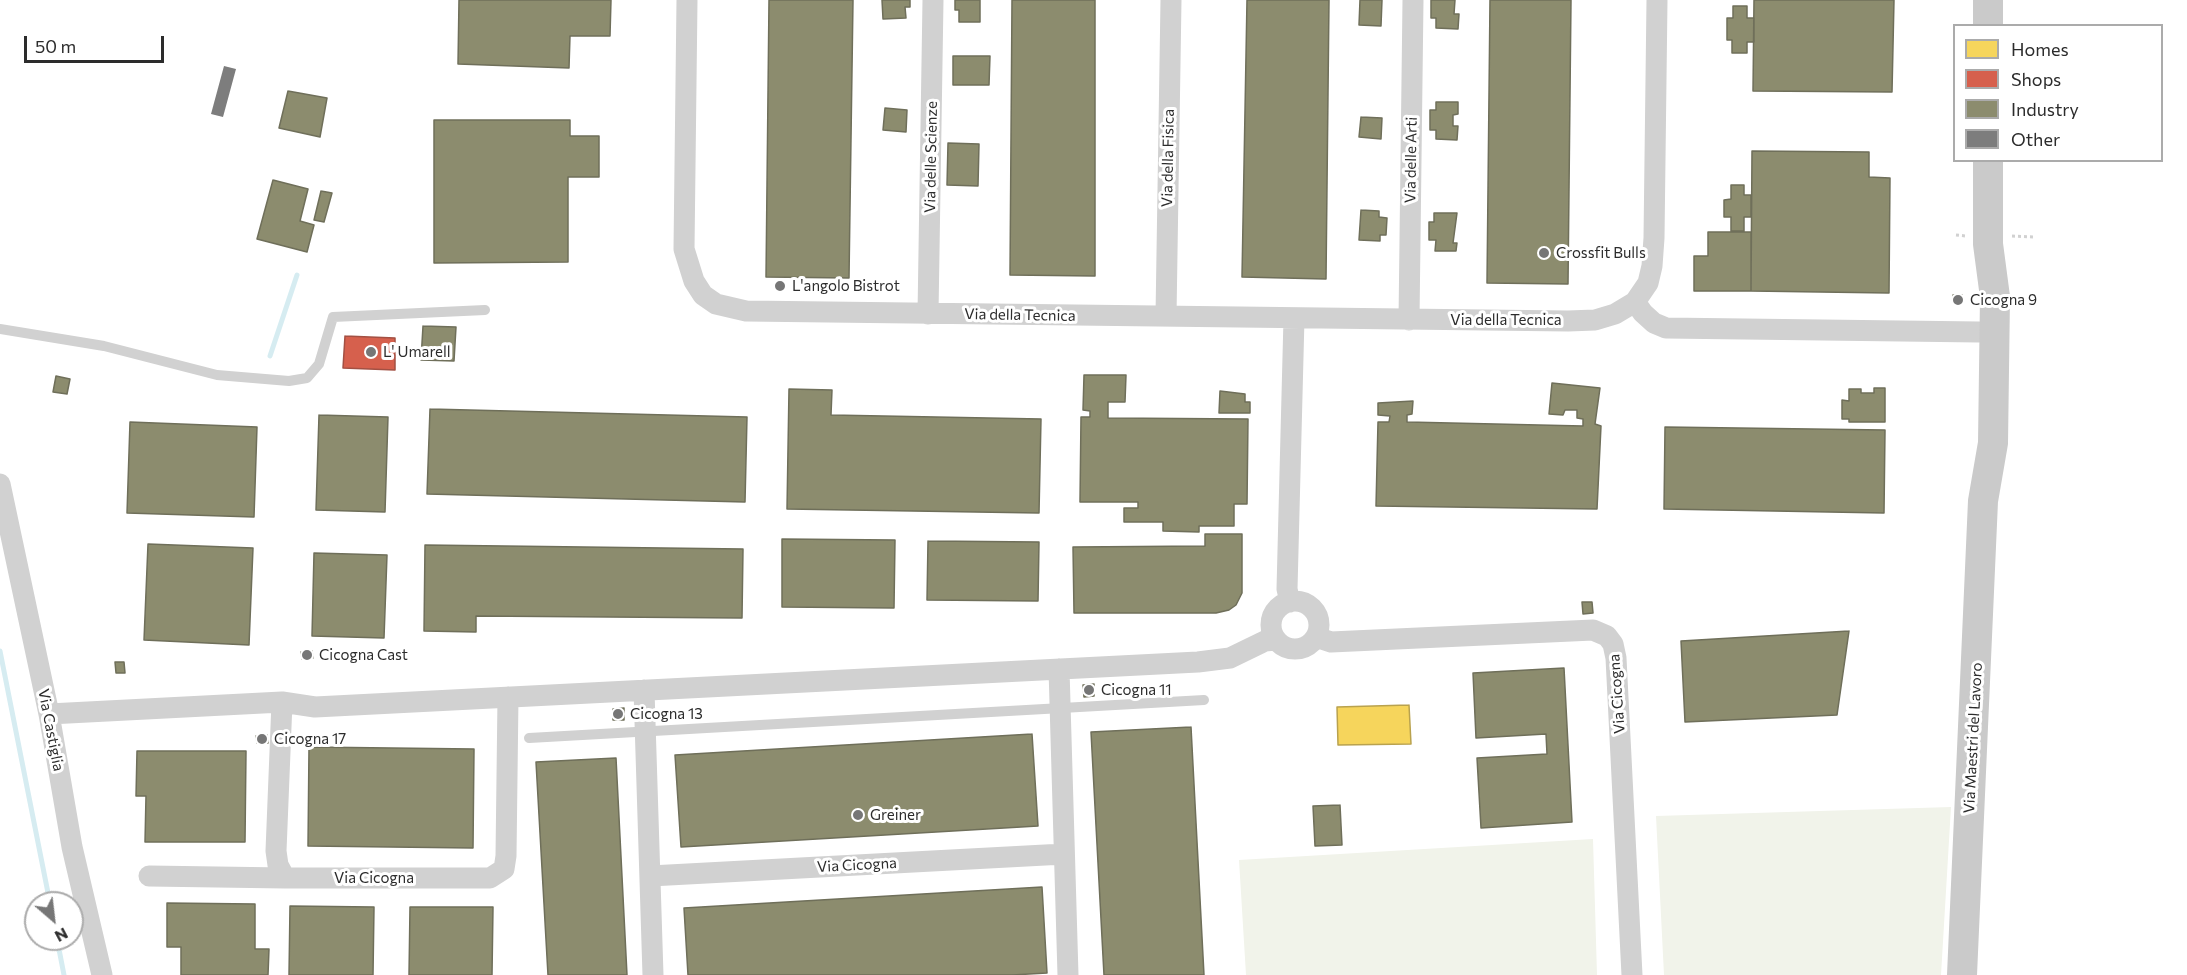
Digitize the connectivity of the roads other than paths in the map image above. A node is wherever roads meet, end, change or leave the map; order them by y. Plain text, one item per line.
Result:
1 (687, 0) edge
2 (933, 0) edge
3 (1171, 0) edge
4 (1413, 0) edge
5 (1657, 0) edge
6 (1988, 0) edge
7 (1988, 24) edge
8 (1988, 162) edge
9 (1996, 240) junction
10 (1635, 302) junction
11 (485, 310) dead end
12 (928, 314) junction
13 (1166, 316) junction
14 (1294, 318) junction
15 (1409, 320) junction
16 (0, 329) edge
17 (1979, 332) junction
18 (0, 484) edge
19 (1983, 501) junction
20 (1290, 602) junction
21 (1316, 637) junction
22 (1275, 640) junction
23 (1059, 669) junction
24 (644, 690) junction
25 (508, 697) junction
26 (1204, 700) dead end
27 (282, 702) junction
28 (1060, 708) junction
29 (49, 714) junction
30 (646, 731) junction
31 (529, 738) dead end
32 (1064, 854) junction
33 (149, 876) dead end
34 (650, 876) junction
35 (285, 878) junction
36 (102, 975) edge
37 (653, 975) edge
38 (1068, 975) edge
39 (1632, 975) edge
40 (1962, 975) edge

1 - 12 street, Via della Tecnica
2 - 12 street, Via delle Scienze
3 - 13 street, Via della Fisica
4 - 15 street, Via delle Arti
5 - 10 street
6 - 7 street
8 - 9 street, Via Maestri del Lavoro
9 - 17 street, Via Maestri del Lavoro
9 - 19 street, Via Maestri del Lavoro
10 - 15 street, Via della Tecnica
10 - 17 street
11 - 16 lane
12 - 13 street, Via della Tecnica
13 - 14 street, Via della Tecnica
14 - 15 street, Via della Tecnica
14 - 20 street
17 - 19 street, Via Maestri del Lavoro
18 - 29 street, Via Castiglia
19 - 40 street, Via Maestri del Lavoro
20 - 21 street
20 - 22 street
21 - 22 street
21 - 39 street, Via Cicogna
22 - 23 street
23 - 24 street
23 - 28 street
24 - 25 street
24 - 30 street
25 - 27 street
25 - 35 street, Via Cicogna
26 - 28 lane
27 - 29 street
27 - 35 street
28 - 30 lane
28 - 32 street
29 - 36 street, Via Castiglia
30 - 31 lane
30 - 34 street
32 - 34 street, Via Cicogna
32 - 38 street
33 - 35 street, Via Cicogna
34 - 37 street

